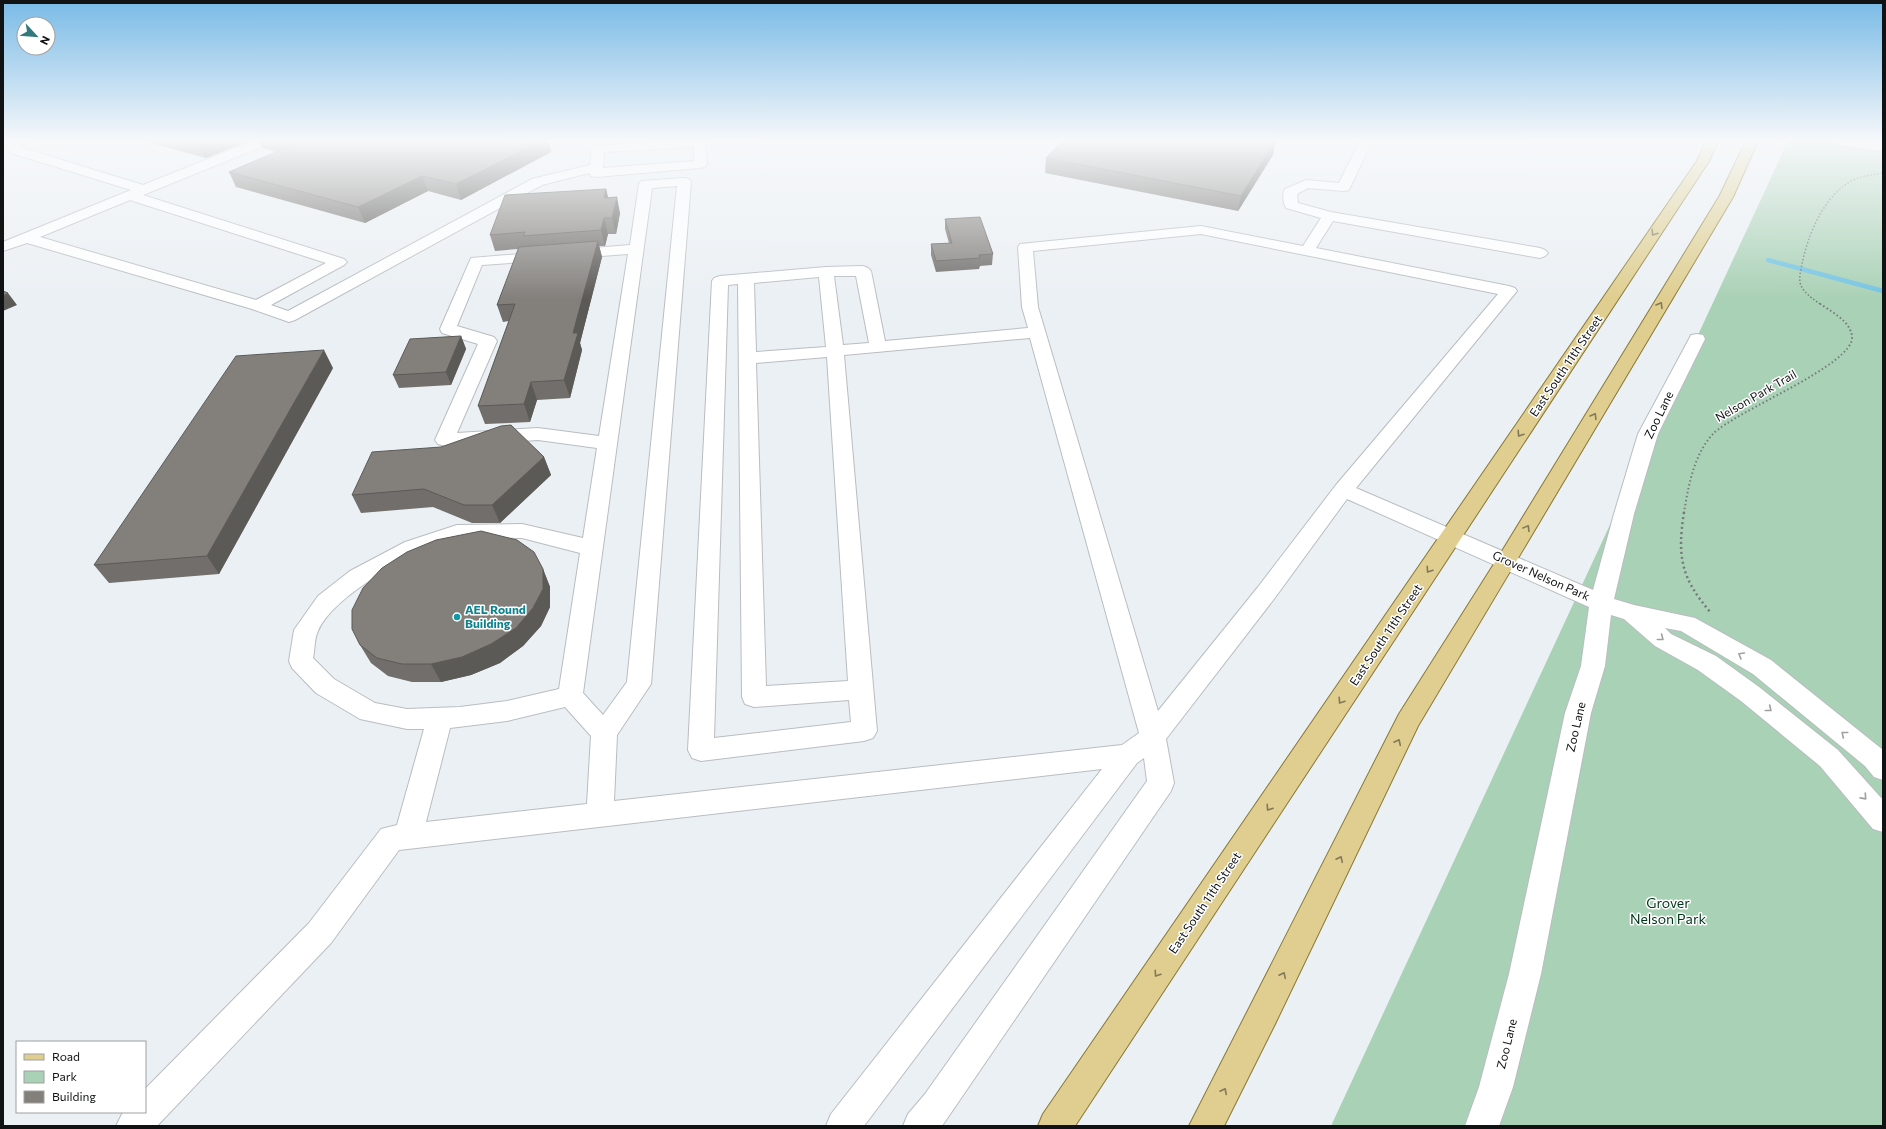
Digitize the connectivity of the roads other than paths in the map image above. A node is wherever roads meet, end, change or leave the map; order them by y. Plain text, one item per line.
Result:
1 (136, 194) edge
2 (516, 194) edge
3 (645, 194) edge
4 (683, 194) edge
5 (1290, 194) edge
6 (1681, 194) edge
7 (1728, 194) edge
8 (131, 196) junction
9 (1329, 216) junction
10 (26, 238) junction
11 (3, 247) edge
12 (636, 249) junction
13 (1307, 251) junction
14 (1540, 253) dead end
15 (339, 262) junction
16 (374, 272) junction
17 (826, 272) junction
18 (746, 279) junction
19 (258, 306) junction
20 (1038, 332) junction
21 (1697, 339) dead end
22 (878, 347) junction
23 (834, 351) junction
24 (748, 358) junction
25 (607, 443) junction
26 (1343, 490) junction
27 (1451, 537) junction
28 (592, 548) junction
29 (1507, 561) junction
30 (1601, 602) junction
31 (1631, 613) junction
32 (861, 690) junction
33 (570, 696) junction
34 (440, 718) junction
35 (604, 733) junction
36 (1153, 737) junction
37 (1128, 754) junction
38 (1880, 761) edge
39 (1836, 766) junction
40 (600, 814) junction
41 (1883, 820) edge
42 (408, 836) junction
43 (146, 1113) edge
44 (146, 1113) edge
45 (133, 1126) edge
46 (843, 1126) edge
47 (920, 1126) edge
48 (1055, 1126) edge
49 (1206, 1126) edge
50 (1482, 1126) edge

1 - 8 street
2 - 16 street
3 - 12 street
4 - 35 street
5 - 9 street
6 -> 27 main road, East South 11th Street
29 -> 7 main road
8 - 10 street
8 - 15 street
9 - 13 street
9 - 14 street
10 - 11 street
10 - 19 street
12 - 25 street
12 - 25 street
13 - 20 street
13 - 26 street
15 - 16 street
15 - 19 street
16 - 19 street
17 - 18 street
17 - 22 street
17 - 23 street
18 - 24 street
18 - 32 street
20 - 22 street
20 - 36 street
21 - 30 street, Zoo Lane
22 - 23 street
23 - 24 street
23 - 32 street
24 - 32 street
25 - 28 street
26 - 27 street, Grover Nelson Park
26 - 36 street
27 - 29 street, Grover Nelson Park
27 -> 48 main road, East South 11th Street
28 - 33 street
28 - 34 street
29 - 30 street, Grover Nelson Park
49 -> 29 main road
30 - 31 street, Grover Nelson Park
30 - 50 street, Zoo Lane
38 -> 31 street, Grover Nelson Park
31 -> 39 street, Grover Nelson Park
33 - 34 street
33 - 35 street
34 - 42 street
35 - 40 street
36 - 37 street
36 - 47 street
37 - 40 street
37 - 46 street
38 - 39 street, Grover Nelson Park
39 -> 41 street, Grover Nelson Park
40 - 42 street
42 - 43 street
44 - 45 street

